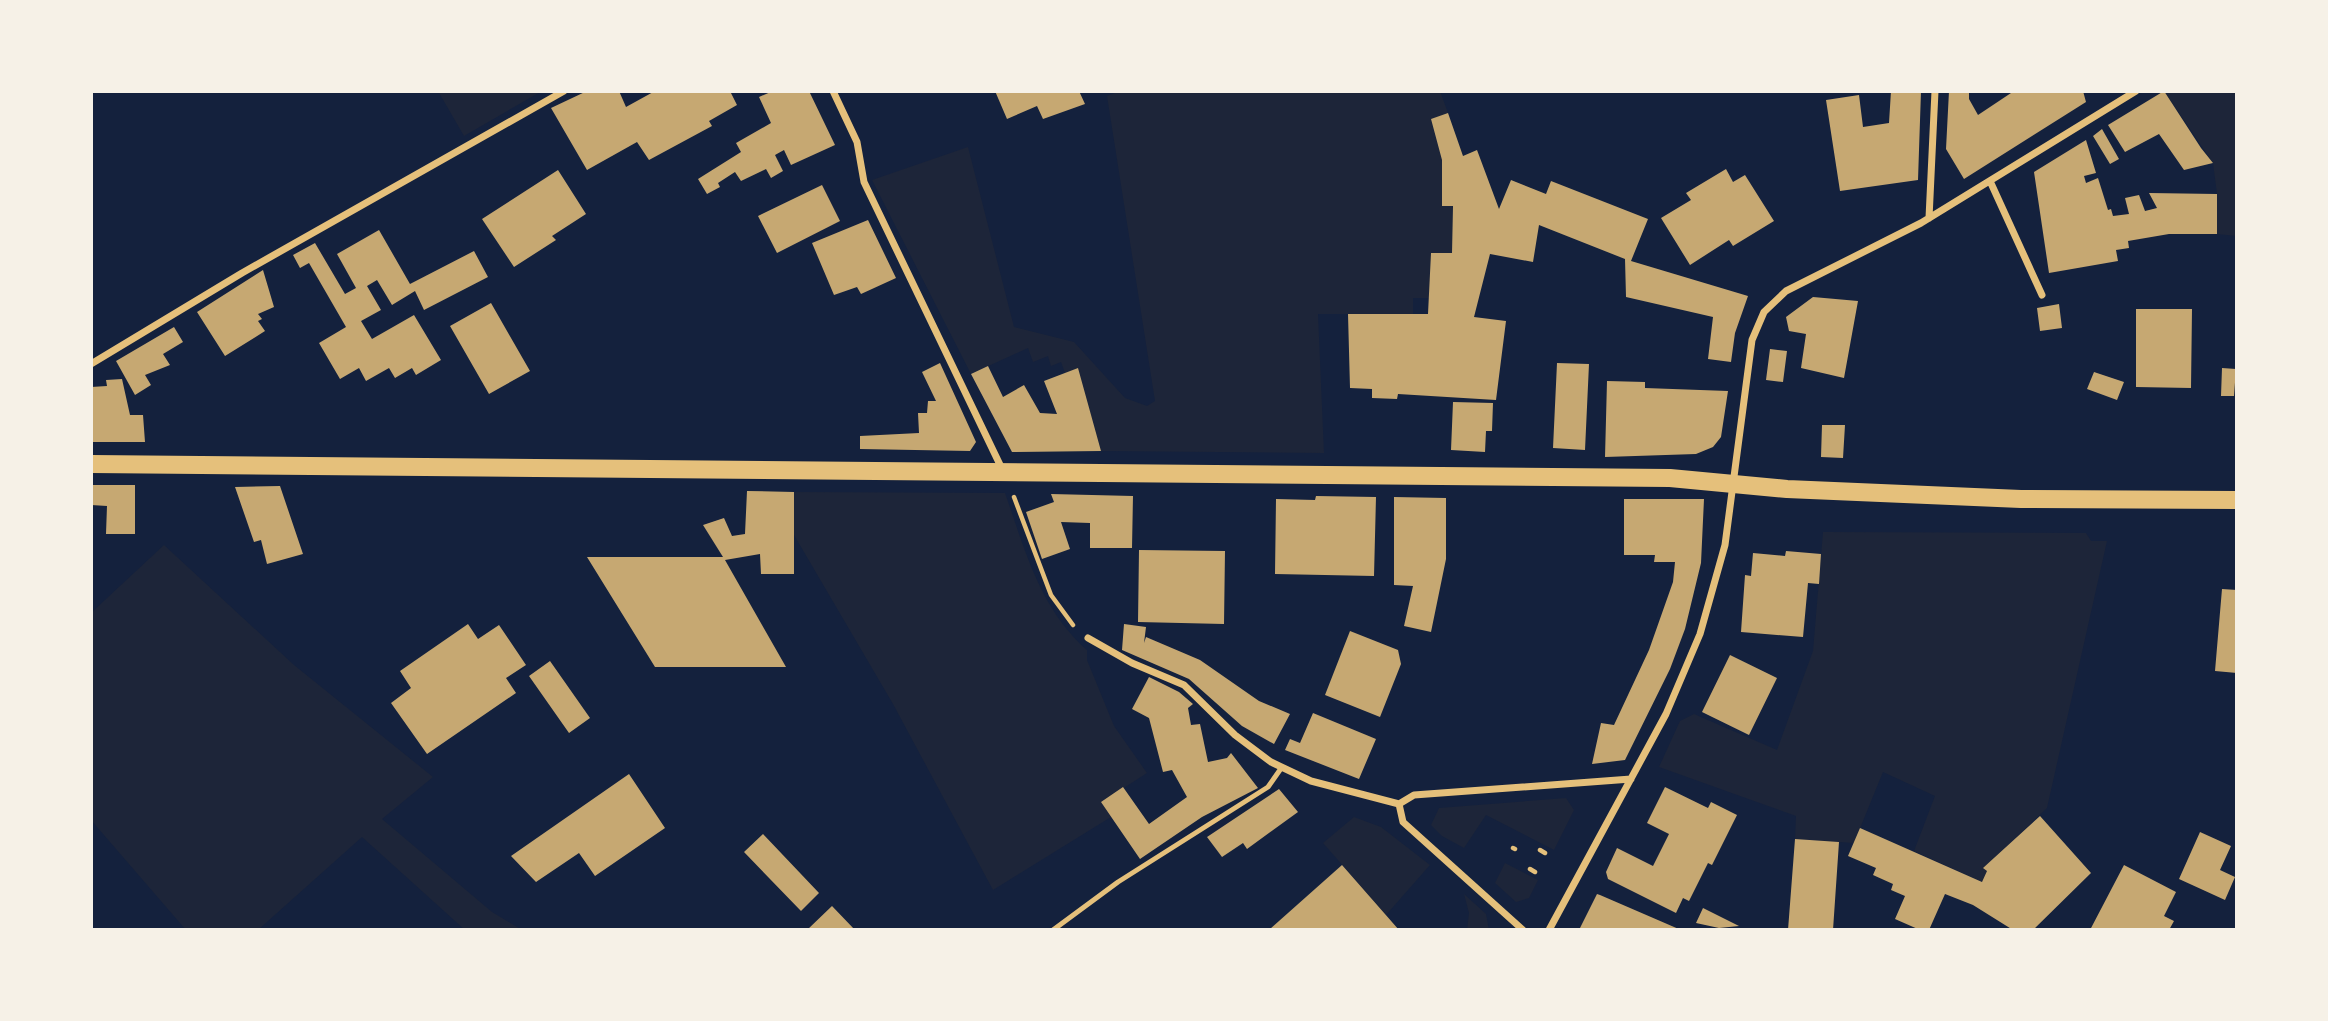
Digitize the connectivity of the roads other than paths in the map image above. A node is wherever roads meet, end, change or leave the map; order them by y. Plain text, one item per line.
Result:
1 (564, 91) edge
2 (833, 91) edge
3 (1935, 91) edge
4 (2136, 91) edge
5 (1990, 181) junction
6 (1929, 218) junction
7 (2042, 295) dead end
8 (91, 364) edge
9 (91, 464) edge
10 (1003, 472) junction
11 (1734, 483) junction
12 (2237, 500) edge
13 (1088, 638) road end
14 (1282, 767) junction
15 (1631, 779) junction
16 (1399, 804) junction
17 (1053, 930) edge
18 (1523, 930) edge
19 (1549, 930) edge

1 - 8 street
2 - 10 street
3 - 6 street
4 - 5 street
5 - 6 street
5 - 7 street
6 - 11 street
9 - 10 main road
10 - 11 main road
11 - 12 main road
11 - 15 street
13 - 14 street
14 - 16 street
14 - 17 lane
15 - 16 street
15 - 19 street
16 - 18 street

